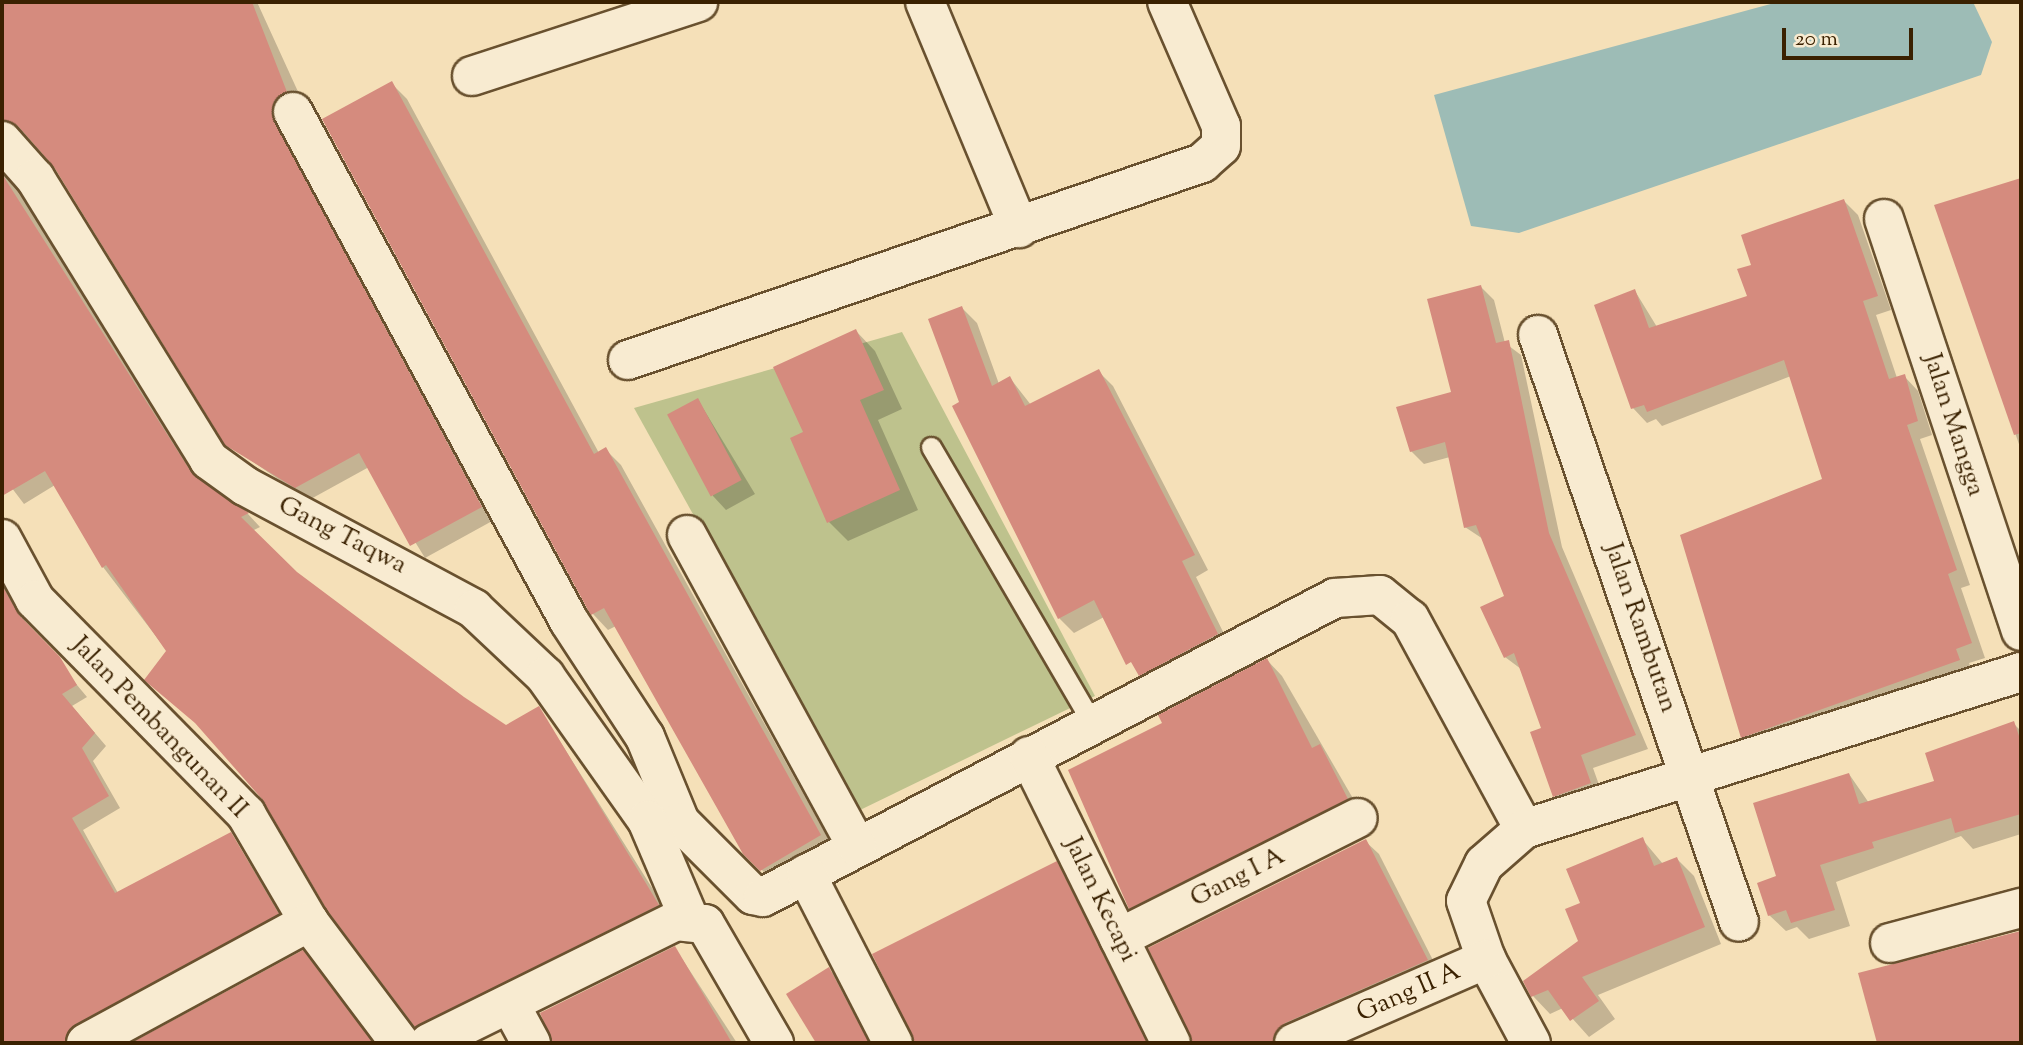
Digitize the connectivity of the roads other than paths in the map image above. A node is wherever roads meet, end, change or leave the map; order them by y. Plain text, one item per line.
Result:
1 (698, 2) edge
2 (925, 2) edge
3 (1167, 2) edge
4 (472, 76) dead end
5 (293, 112) dead end
6 (2, 141) edge
7 (1884, 219) dead end
8 (1018, 228) junction
9 (1538, 335) dead end
10 (628, 360) dead end
11 (931, 447) dead end
12 (687, 535) dead end
13 (2, 539) edge
14 (2021, 631) edge
15 (2021, 672) edge
16 (1092, 722) junction
17 (1029, 756) junction
18 (1693, 779) junction
19 (1358, 818) dead end
20 (1524, 829) junction
21 (857, 847) junction
22 (806, 874) junction
23 (2021, 908) edge
24 (690, 921) junction
25 (309, 922) junction
26 (1739, 922) dead end
27 (1119, 938) junction
28 (1890, 943) dead end
29 (1486, 959) junction
30 (511, 1006) junction
31 (86, 1043) edge
32 (400, 1043) edge
33 (429, 1043) edge
34 (531, 1043) edge
35 (774, 1043) edge
36 (893, 1043) edge
37 (1171, 1043) edge
38 (1294, 1043) edge
39 (1531, 1043) edge

1 - 4 street
2 - 8 street
3 - 8 street
5 - 22 street
6 - 24 street, Gang Taqwa
7 - 14 street, Jalan Mangga
8 - 10 street
9 - 18 street, Jalan Rambutan
11 - 16 lane
12 - 21 street
13 - 25 street, Jalan Pembangunan II
15 - 18 street
16 - 17 street
16 - 20 street
17 - 21 street
17 - 27 street, Jalan Kecapi
18 - 20 street
18 - 26 street, Jalan Rambutan
19 - 27 street, Gang I A
20 - 29 street
21 - 22 street
22 - 36 street
23 - 28 street
24 - 30 street
24 - 35 street
25 - 31 street
25 - 32 street, Jalan Pembangunan II
27 - 37 street, Jalan Kecapi
29 - 38 street, Gang II A
29 - 39 street
30 - 33 street
30 - 34 street

